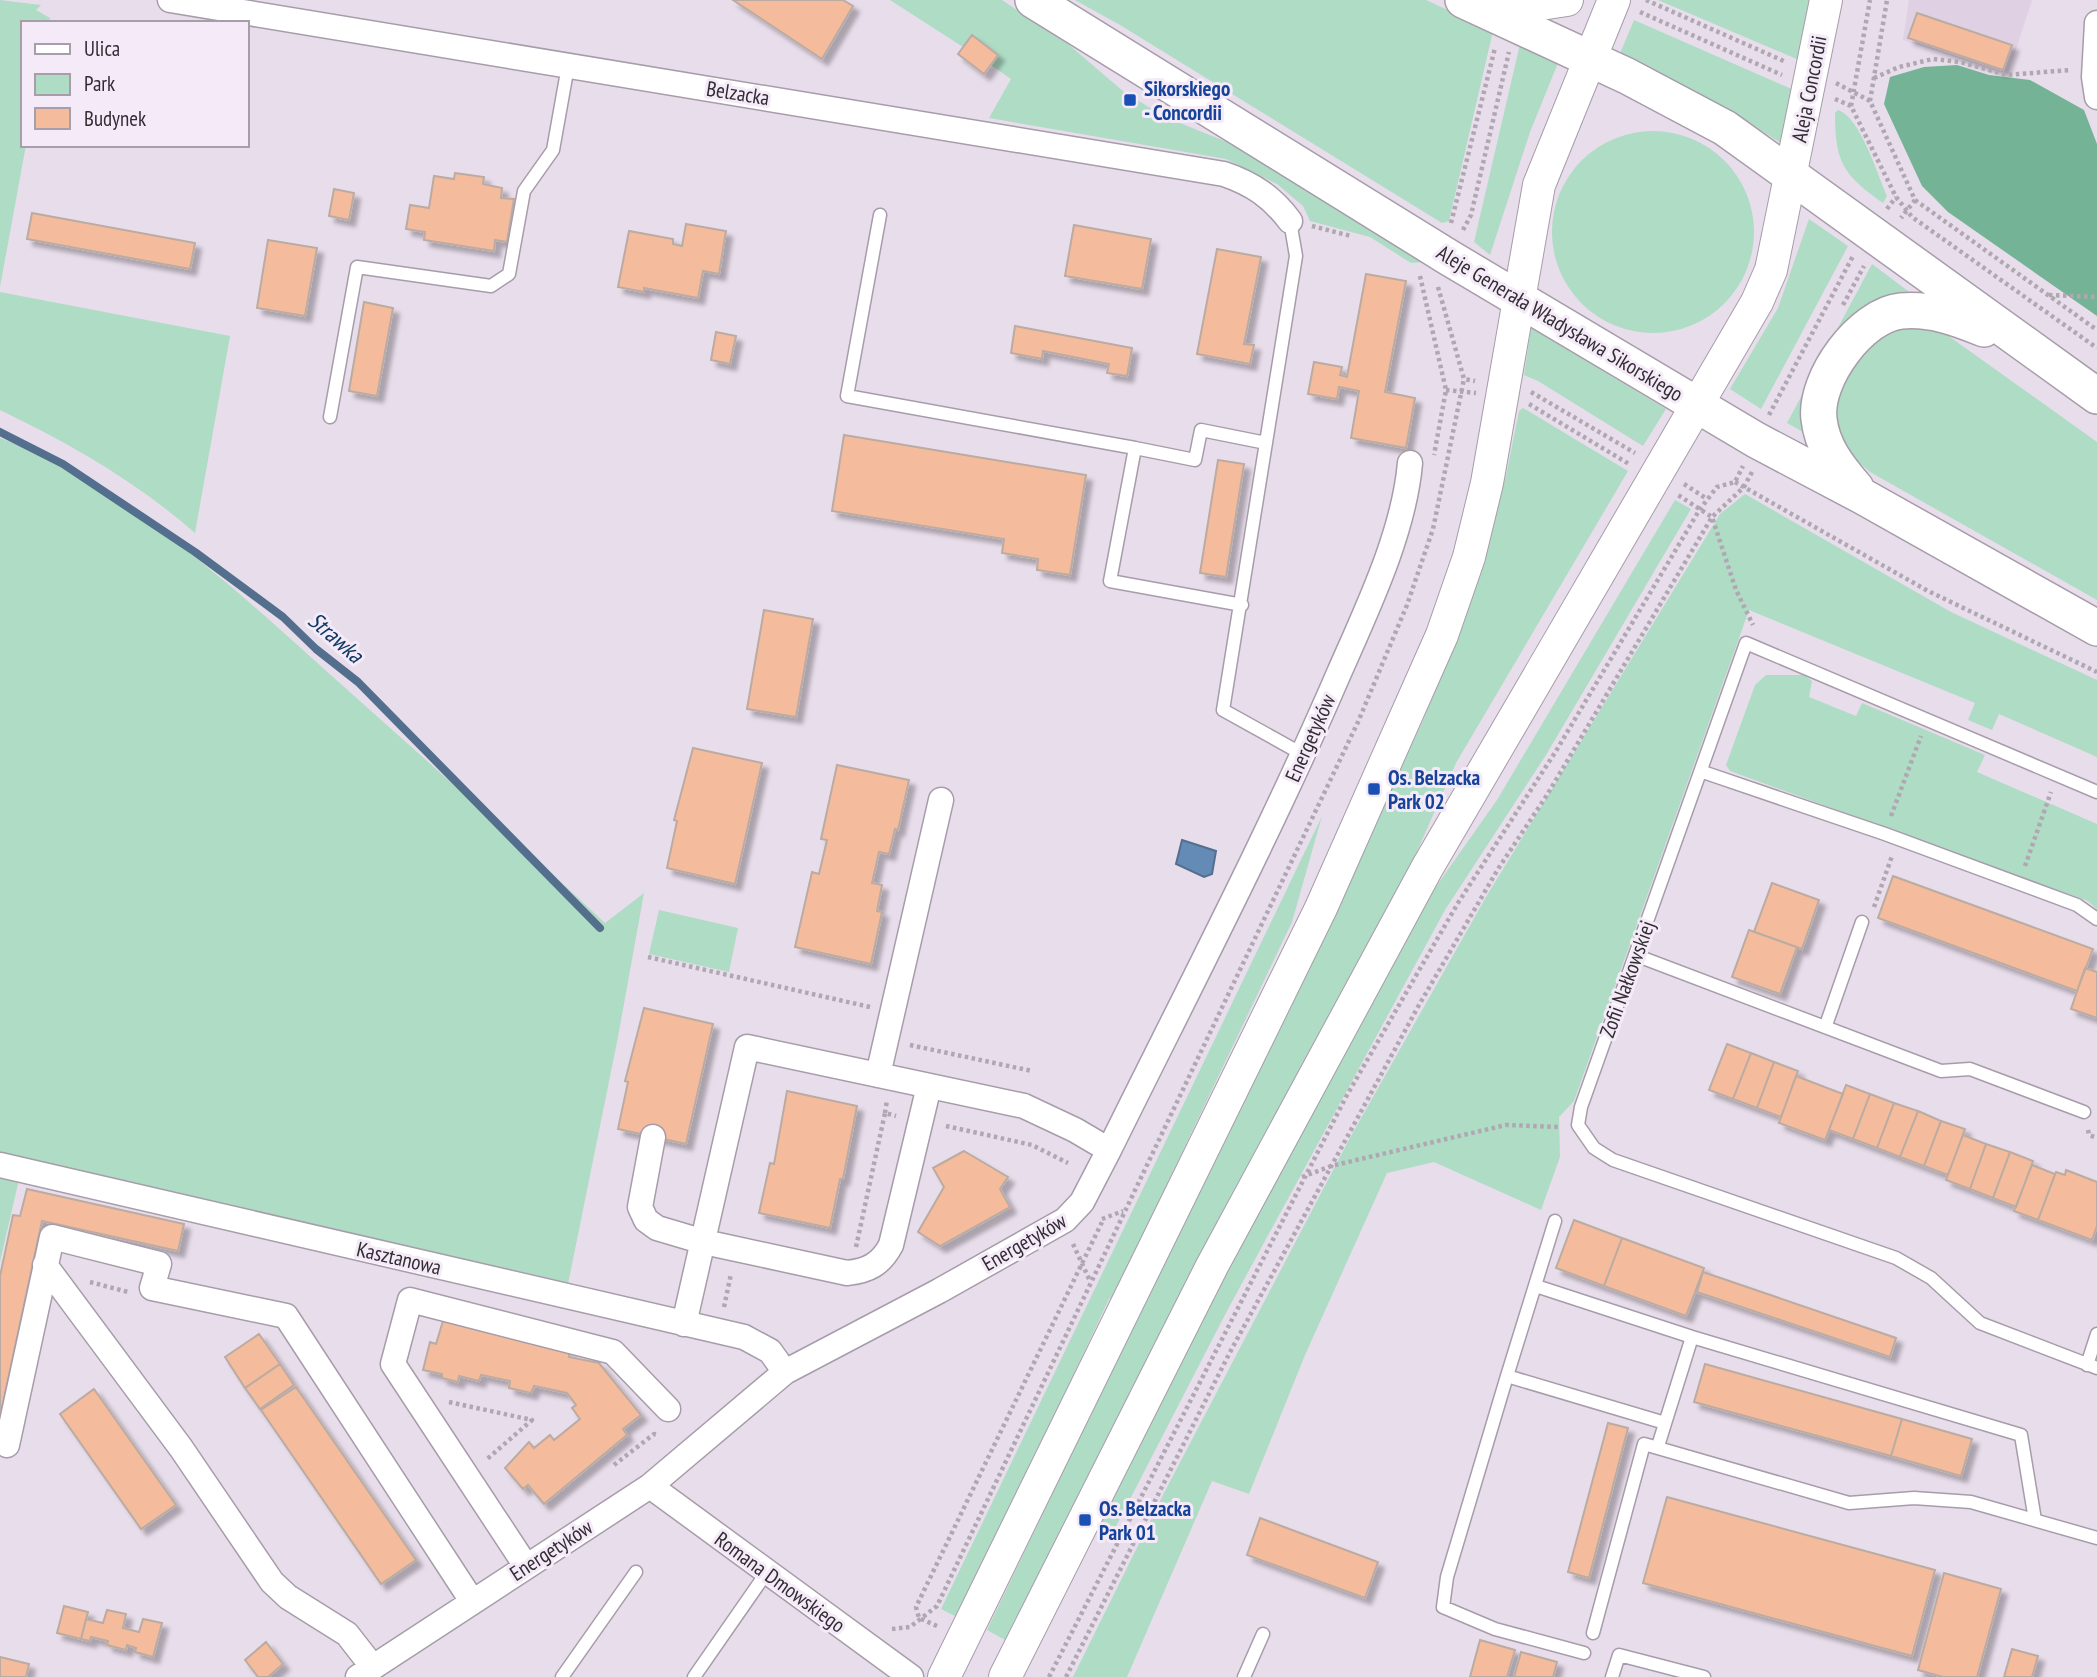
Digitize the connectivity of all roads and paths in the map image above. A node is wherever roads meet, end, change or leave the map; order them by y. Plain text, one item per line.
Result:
1 (170, 0) edge
2 (1033, 0) edge
3 (1463, 0) edge
4 (1503, 0) edge
5 (1567, 0) edge
6 (1614, 0) edge
7 (1826, 0) edge
8 (1870, 0) edge
9 (1887, 0) edge
10 (2097, 23) edge
11 (1590, 60) junction
12 (568, 66) junction
13 (2078, 69) dead end
14 (1874, 78) junction
15 (1810, 87) junction
16 (2097, 97) edge
17 (1870, 101) dead end
18 (1852, 106) junction
19 (1791, 177) junction
20 (1896, 197) junction
21 (1914, 200) dead end
22 (880, 215) dead end
23 (1290, 221) junction
24 (1869, 232) junction
25 (1356, 237) dead end
26 (1414, 272) dead end
27 (1420, 276) dead end
28 (2048, 295) junction
29 (2097, 297) edge
30 (1521, 301) junction
31 (2097, 330) edge
32 (2029, 348) junction
33 (2097, 348) edge
34 (1464, 379) dead end
35 (1446, 390) dead end
36 (1462, 391) junction
37 (2097, 396) edge
38 (1502, 397) junction
39 (1696, 404) junction
40 (330, 416) dead end
41 (1756, 440) junction
42 (1266, 443) junction
43 (1135, 448) junction
44 (1410, 463) dead end
45 (1654, 479) junction
46 (1735, 482) junction
47 (1862, 496) junction
48 (1700, 509) junction
49 (1712, 517) junction
50 (1242, 605) junction
51 (2097, 628) edge
52 (1764, 651) junction
53 (2097, 673) edge
54 (1926, 720) junction
55 (1304, 755) junction
56 (1703, 772) junction
57 (2057, 775) junction
58 (2097, 792) edge
59 (941, 800) dead end
60 (1885, 834) junction
61 (1898, 839) junction
62 (2018, 884) junction
63 (2097, 919) edge
64 (1862, 922) joint
65 (1635, 955) junction
66 (648, 957) dead end
67 (893, 1012) junction
68 (1826, 1025) junction
69 (1032, 1070) dead end
70 (884, 1084) junction
71 (929, 1086) junction
72 (2084, 1112) dead end
73 (885, 1113) junction
74 (920, 1121) junction
75 (1578, 1125) junction
76 (653, 1137) dead end
77 (1109, 1150) junction
78 (1068, 1163) dead end
79 (0, 1165) edge
80 (1331, 1166) junction
81 (1303, 1177) junction
82 (1555, 1221) dead end
83 (1070, 1239) dead end
84 (704, 1242) junction
85 (853, 1259) dead end
86 (45, 1265) junction
87 (88, 1282) dead end
88 (1090, 1282) junction
89 (1536, 1286) junction
90 (132, 1293) dead end
91 (684, 1324) junction
92 (2097, 1334) edge
93 (1692, 1337) junction
94 (2092, 1367) edge
95 (785, 1371) junction
96 (1507, 1376) junction
97 (412, 1393) junction
98 (668, 1409) dead end
99 (1665, 1423) junction
100 (7, 1446) dead end
101 (1658, 1446) junction
102 (467, 1477) junction
103 (650, 1486) junction
104 (2035, 1520) junction
105 (2097, 1538) edge
106 (526, 1566) junction
107 (636, 1572) dead end
108 (767, 1572) junction
109 (472, 1601) junction
110 (919, 1618) dead end
111 (1593, 1633) dead end
112 (1263, 1634) dead end
113 (1584, 1653) dead end
114 (365, 1672) edge
115 (562, 1677) edge
116 (694, 1677) edge
117 (912, 1677) edge
118 (944, 1677) edge
119 (1005, 1677) edge
120 (1049, 1677) edge
121 (1066, 1677) edge
122 (1244, 1677) edge
123 (1612, 1677) edge
124 (1704, 1677) edge

1 - 12 street, Belzacka
2 - 30 main road, Aleje Generała Władysława Sikorskiego
3 - 11 main road
4 - 5 street
6 - 11 street
6 - 15 path
7 - 15 street, Aleja Concordii
8 - 18 path
9 - 14 path
10 - 16 street
11 - 19 main road
11 - 30 street
12 - 23 street, Belzacka
12 - 40 lane
13 - 14 path
14 - 17 path
15 - 18 path
15 - 19 street, Aleja Concordii
18 - 20 path
19 - 24 main road
19 - 39 street, Aleja Concordii
20 - 24 path
20 - 33 path
21 - 28 path
22 - 43 lane
23 - 25 path
23 - 42 lane
24 - 32 main road
24 - 41 path
26 - 27 path
28 - 29 path
28 - 31 path
30 - 38 street
30 - 39 main road, Aleje Generała Władysława Sikorskiego
32 - 37 main road
32 - 47 main road
34 - 36 path
35 - 36 path
36 - 38 path
36 - 88 path
38 - 45 path
38 - 118 street
39 - 41 main road, Aleje Generała Władysława Sikorskiego
39 - 45 street, Aleja Concordii
41 - 46 path
41 - 47 main road, Aleje Generała Władysława Sikorskiego
42 - 43 lane
42 - 50 lane
43 - 50 lane
44 - 55 street, Energetyków
45 - 48 path
45 - 119 street, Aleja Concordii
46 - 48 path
46 - 53 path
47 - 51 main road, Aleje Generała Władysława Sikorskiego
48 - 49 path
48 - 81 path
49 - 52 path
49 - 80 path
50 - 55 lane
52 - 54 lane
52 - 56 lane, Zofii Nałkowskiej
54 - 57 lane
54 - 60 path
55 - 77 street, Energetyków
56 - 60 lane
56 - 65 lane, Zofii Nałkowskiej
57 - 58 lane
57 - 62 path
59 - 67 street
60 - 61 lane
61 - 62 lane
61 - 64 path
62 - 63 lane
64 - 68 lane
65 - 68 lane
65 - 75 lane, Zofii Nałkowskiej
66 - 67 path
67 - 69 path
67 - 70 street
68 - 72 lane
70 - 71 street
70 - 73 path
70 - 84 street
71 - 74 street
71 - 77 street
73 - 74 path
73 - 85 path
74 - 78 path
74 - 84 street
75 - 80 path
75 - 94 lane
76 - 84 street
77 - 95 street, Energetyków
79 - 91 street, Kasztanowa
80 - 81 path
80 - 121 path
81 - 120 path
82 - 89 lane
83 - 88 path
84 - 91 street
86 - 100 street
86 - 109 street
86 - 114 street
87 - 90 path
88 - 110 path
89 - 93 lane
89 - 96 lane
91 - 95 street, Kasztanowa
92 - 94 lane
93 - 99 lane
93 - 104 lane
95 - 103 street, Energetyków
96 - 99 lane
96 - 113 lane
97 - 98 street
97 - 102 street
97 - 102 path
99 - 101 lane
101 - 104 lane
101 - 111 lane
102 - 106 street
103 - 106 street, Energetyków
103 - 108 street, Romana Dmowskiego
104 - 105 lane
106 - 109 street, Energetyków
107 - 115 lane
108 - 116 lane
108 - 117 street, Romana Dmowskiego
109 - 114 street, Energetyków
112 - 122 lane
123 - 124 lane

